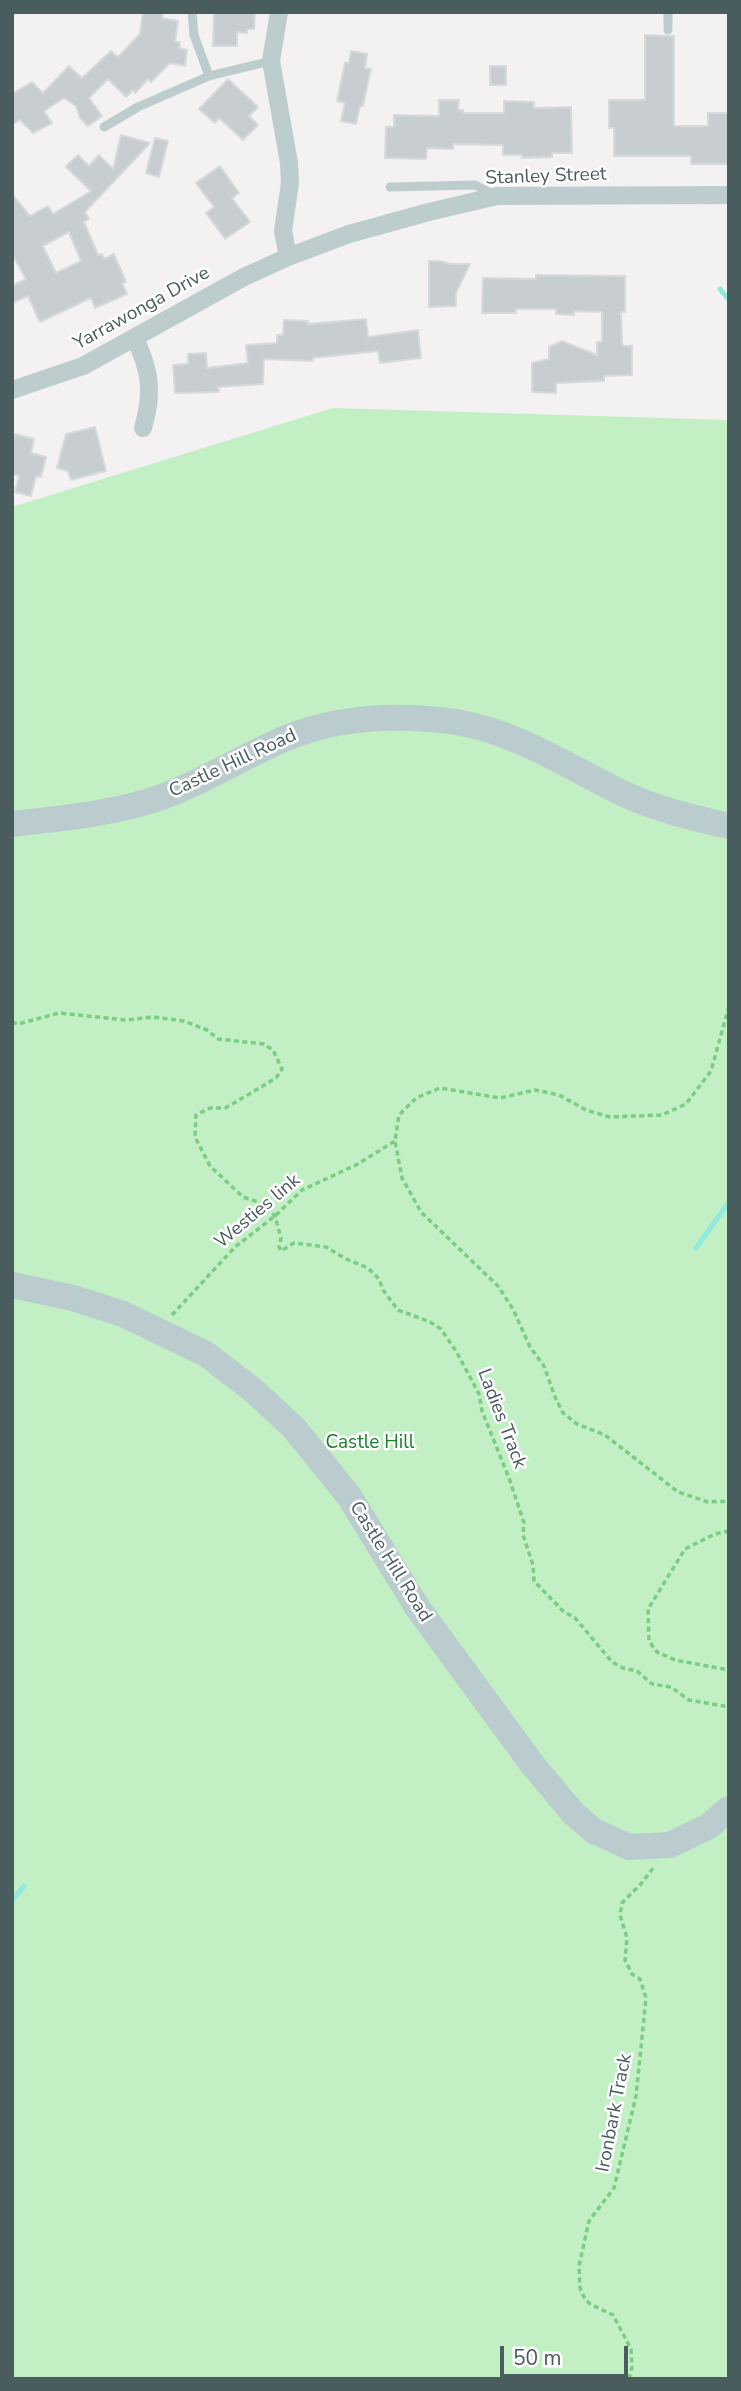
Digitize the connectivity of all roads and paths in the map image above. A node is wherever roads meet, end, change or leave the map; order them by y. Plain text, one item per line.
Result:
1 (192, 12) edge
2 (279, 12) edge
3 (668, 12) edge
4 (668, 30) dead end
5 (271, 61) junction
6 (209, 76) junction
7 (104, 127) dead end
8 (390, 187) dead end
9 (729, 195) edge
10 (497, 196) junction
11 (288, 257) junction
12 (135, 339) junction
13 (12, 390) edge
14 (143, 428) dead end
15 (12, 824) edge
16 (729, 826) edge
17 (729, 1006) edge
18 (12, 1021) edge
19 (395, 1141) junction
20 (275, 1216) junction
21 (12, 1285) edge
22 (160, 1331) junction
23 (729, 1501) edge
24 (729, 1531) edge
25 (729, 1670) edge
26 (729, 1707) edge
27 (729, 1810) edge
28 (670, 1845) junction
29 (629, 2379) edge

1 - 6 lane
2 - 5 street
3 - 4 lane
5 - 6 lane
5 - 11 street
6 - 7 lane
8 - 10 lane
9 - 10 street, Stanley Street
10 - 11 street, Stanley Street
11 - 12 street, Yarrawonga Drive
12 - 13 street, Yarrawonga Drive
12 - 14 street
15 - 16 main road, Castle Hill Road
17 - 19 path
18 - 20 path
19 - 20 path, Westies link
19 - 23 path
20 - 22 path, Westies link
20 - 26 path, Ladies Track
21 - 22 main road, Castle Hill Road
22 - 28 main road, Castle Hill Road
24 - 25 path
27 - 28 main road, Castle Hill Road
28 - 29 path, Ironbark Track

